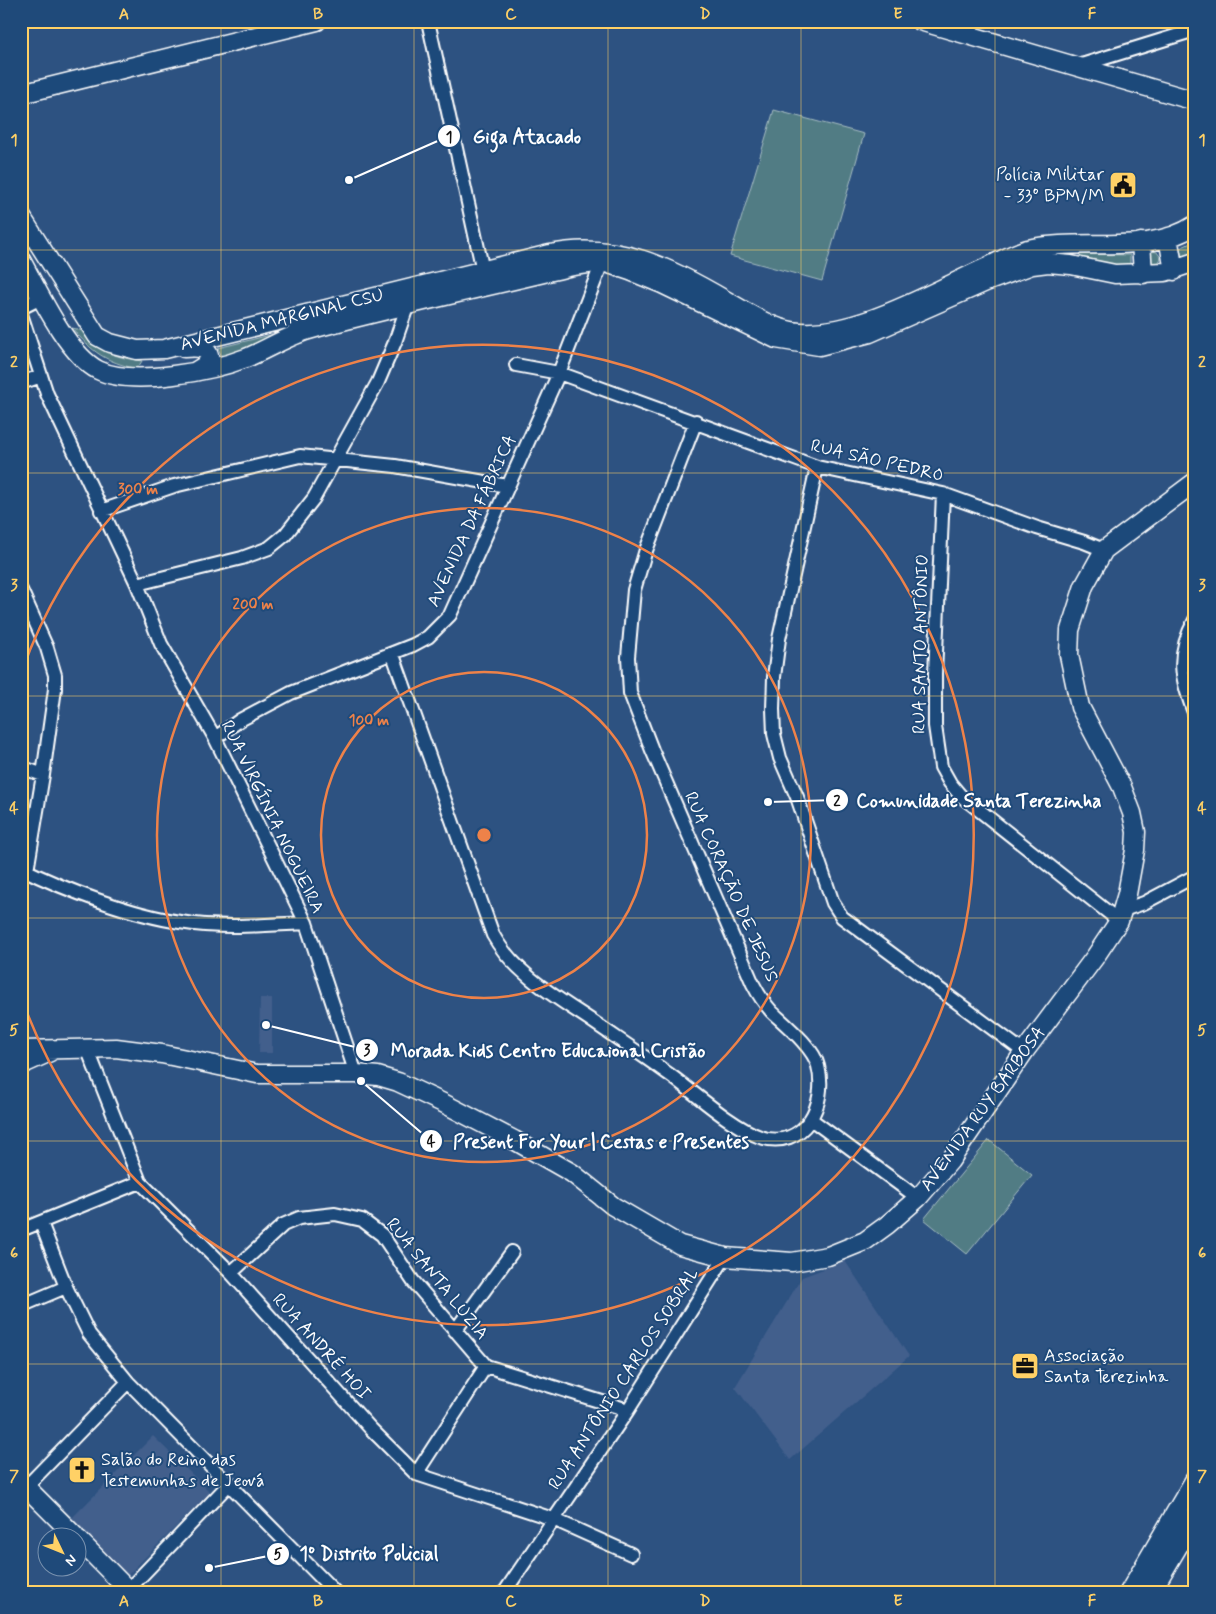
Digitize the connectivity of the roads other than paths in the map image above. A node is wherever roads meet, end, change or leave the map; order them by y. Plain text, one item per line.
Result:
1 (317, 21) edge
2 (428, 21) edge
3 (920, 21) edge
4 (275, 26) edge
5 (944, 26) edge
6 (1195, 30) edge
7 (1073, 67) junction
8 (21, 94) edge
9 (1195, 101) edge
10 (21, 216) edge
11 (1195, 226) edge
12 (1168, 237) junction
13 (1140, 242) junction
14 (605, 256) junction
15 (21, 260) edge
16 (1195, 262) edge
17 (483, 271) junction
18 (1174, 271) junction
19 (1143, 274) junction
20 (42, 298) junction
21 (407, 307) junction
22 (21, 308) edge
23 (21, 314) edge
24 (23, 328) edge
25 (164, 349) junction
26 (516, 365) dead end
27 (196, 370) junction
28 (559, 373) junction
29 (41, 376) junction
30 (21, 383) edge
31 (696, 422) junction
32 (334, 460) junction
33 (817, 467) junction
34 (1195, 482) edge
35 (507, 486) junction
36 (942, 494) junction
37 (101, 511) junction
38 (1104, 550) junction
39 (137, 584) junction
40 (21, 590) edge
41 (1195, 620) edge
42 (393, 655) junction
43 (1195, 715) edge
44 (215, 738) junction
45 (21, 767) edge
46 (43, 774) junction
47 (24, 869) edge
48 (1195, 876) edge
49 (1121, 916) junction
50 (306, 923) junction
51 (87, 1048) junction
52 (21, 1050) edge
53 (55, 1050) junction
54 (1024, 1052) junction
55 (21, 1065) edge
56 (356, 1074) junction
57 (812, 1120) junction
58 (140, 1182) junction
59 (918, 1198) junction
60 (41, 1223) junction
61 (21, 1230) edge
62 (512, 1252) dead end
63 (725, 1257) junction
64 (231, 1273) junction
65 (66, 1287) junction
66 (21, 1306) edge
67 (456, 1331) junction
68 (486, 1366) junction
69 (128, 1382) junction
70 (628, 1410) junction
71 (416, 1474) junction
72 (1195, 1480) edge
73 (230, 1484) junction
74 (23, 1487) edge
75 (1195, 1517) edge
76 (553, 1519) junction
77 (64, 1526) edge
78 (88, 1550) edge
79 (631, 1554) dead end
80 (128, 1592) edge
81 (336, 1593) edge
82 (504, 1593) edge
83 (1129, 1593) edge
84 (1150, 1593) edge

1 - 4 main road
2 - 17 street
3 - 5 main road
4 - 8 main road
5 - 7 main road
6 - 7 street
7 - 9 main road
10 - 25 main road, AVENIDA MARGINAL CSU
11 - 12 main road
12 - 13 main road
12 - 18 main road
13 - 14 main road
13 - 19 main road
14 - 17 main road, AVENIDA MARGINAL CSU
14 - 19 main road
14 - 21 main road, AVENIDA MARGINAL CSU
14 - 28 street, AVENIDA DA FÁBRICA
15 - 20 main road, AVENIDA MARGINAL CSU
16 - 18 main road
17 - 25 main road, AVENIDA MARGINAL CSU
18 - 19 main road
20 - 22 street
20 - 27 main road, AVENIDA MARGINAL CSU
21 - 27 main road, AVENIDA MARGINAL CSU
21 - 32 street
23 - 24 street, RUA VIRGÍNIA NOGUEIRA
24 - 29 street, RUA VIRGÍNIA NOGUEIRA
25 - 27 main road
26 - 28 street, RUA SÃO PEDRO
28 - 31 street, RUA SÃO PEDRO
28 - 35 street, AVENIDA DA FÁBRICA
29 - 30 street
29 - 37 street, RUA VIRGÍNIA NOGUEIRA
31 - 33 street, RUA SÃO PEDRO
31 - 57 street, RUA CORAÇÃO DE JESUS
32 - 35 street
32 - 37 street
32 - 39 street
33 - 36 street, RUA SÃO PEDRO
33 - 54 street
34 - 38 main road, AVENIDA RUY BARBOSA
35 - 42 street, AVENIDA DA FÁBRICA
36 - 38 street, RUA SÃO PEDRO
36 - 49 street, RUA SANTO ANTÔNIO
37 - 39 street, RUA VIRGÍNIA NOGUEIRA
38 - 49 main road, AVENIDA RUY BARBOSA
39 - 44 street, RUA VIRGÍNIA NOGUEIRA
40 - 46 street
41 - 43 street
42 - 44 street, AVENIDA DA FÁBRICA
42 - 57 street
44 - 50 street, RUA VIRGÍNIA NOGUEIRA
45 - 46 street
46 - 47 street
47 - 50 street
48 - 49 street
49 - 54 main road, AVENIDA RUY BARBOSA
50 - 56 street, RUA VIRGÍNIA NOGUEIRA
51 - 53 main road, AVENIDA RUY BARBOSA
51 - 56 main road, AVENIDA RUY BARBOSA
51 - 58 street, RUA ANDRÉ HOI
52 - 53 main road, AVENIDA RUY BARBOSA
53 - 55 main road
54 - 59 main road, AVENIDA RUY BARBOSA
56 - 63 main road, AVENIDA RUY BARBOSA
57 - 59 street
58 - 60 street
58 - 64 street, RUA ANDRÉ HOI
59 - 63 main road, AVENIDA RUY BARBOSA
60 - 61 street
60 - 65 street
62 - 67 street
63 - 70 street, RUA ANTÔNIO CARLOS SOBRAL
64 - 67 street, RUA SANTA LUZIA
64 - 71 street, RUA ANDRÉ HOI
65 - 66 street
65 - 69 street
67 - 68 street, RUA SANTA LUZIA
68 - 70 street, RUA SANTA LUZIA
68 - 71 street
69 - 73 street
69 - 74 street
70 - 76 street, RUA ANTÔNIO CARLOS SOBRAL
71 - 76 street, RUA ANDRÉ HOI
72 - 83 main road
73 - 80 street
73 - 81 street
74 - 77 main road
75 - 84 main road
76 - 79 street, RUA ANDRÉ HOI
76 - 82 street, RUA ANTÔNIO CARLOS SOBRAL
78 - 80 main road

